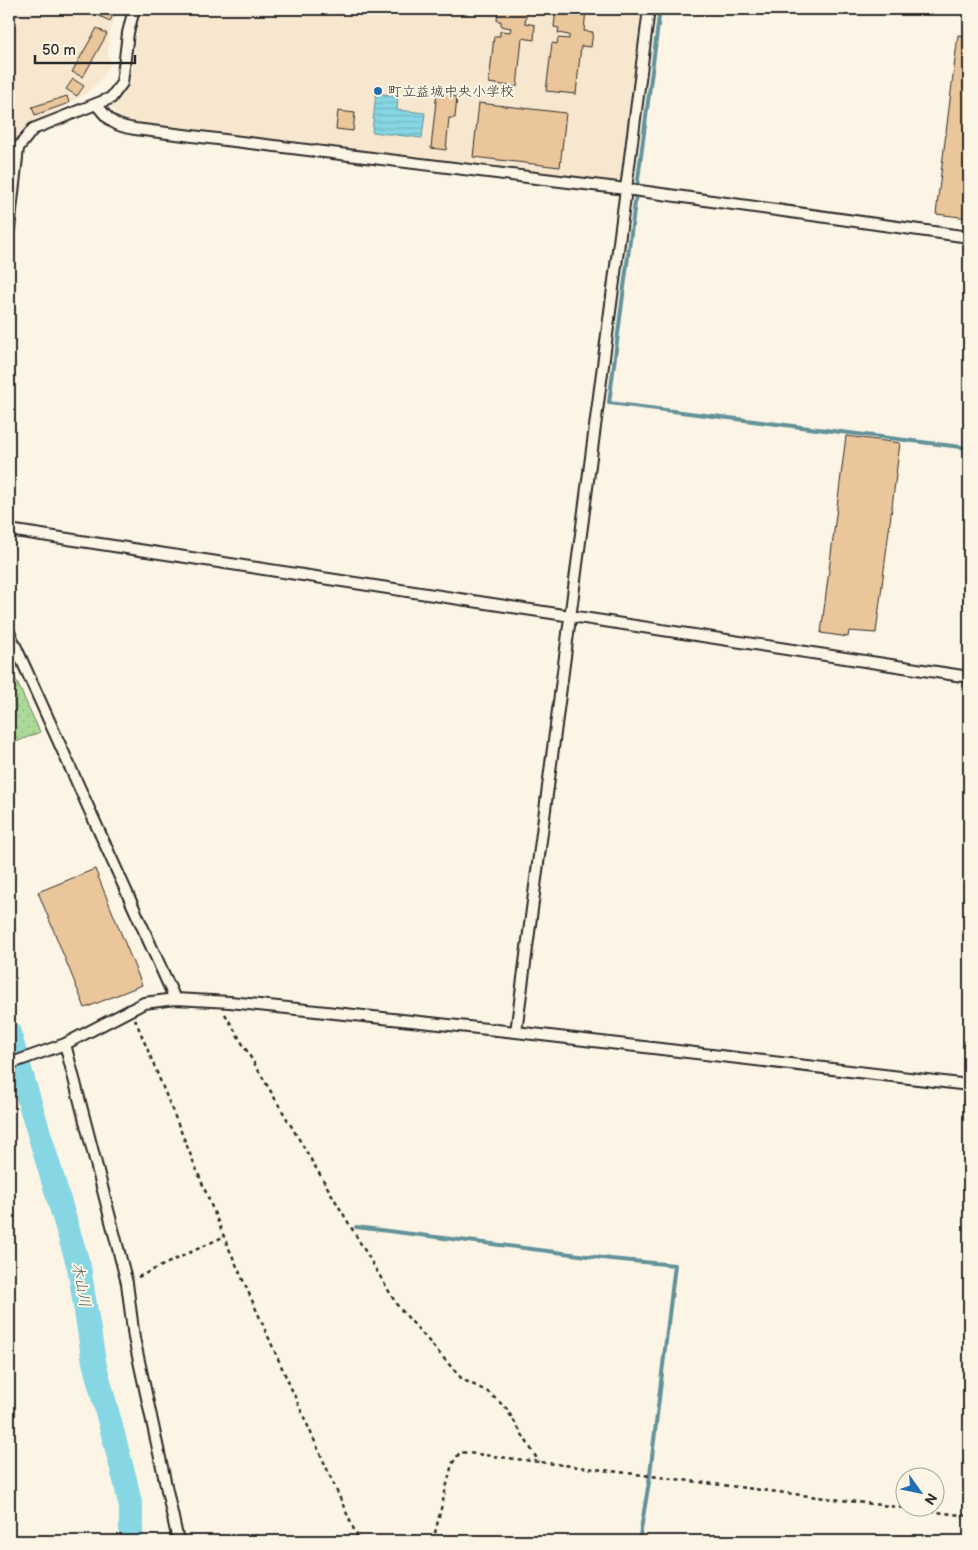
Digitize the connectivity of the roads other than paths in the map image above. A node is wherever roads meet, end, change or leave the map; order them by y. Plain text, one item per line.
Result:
1 (134, 9) edge
2 (648, 9) edge
3 (97, 105) junction
4 (626, 189) junction
5 (9, 229) edge
6 (969, 238) edge
7 (9, 530) edge
8 (571, 616) junction
9 (9, 632) edge
10 (969, 678) edge
11 (175, 999) junction
12 (516, 1032) junction
13 (62, 1046) junction
14 (9, 1064) edge
15 (969, 1085) edge
16 (178, 1541) edge

1 - 3 street
2 - 4 street
3 - 4 street
3 - 5 street
4 - 6 street
4 - 8 street
7 - 8 street
8 - 10 street
8 - 12 street
9 - 11 street
11 - 12 street
11 - 13 street
12 - 15 street
13 - 14 street
13 - 16 street

